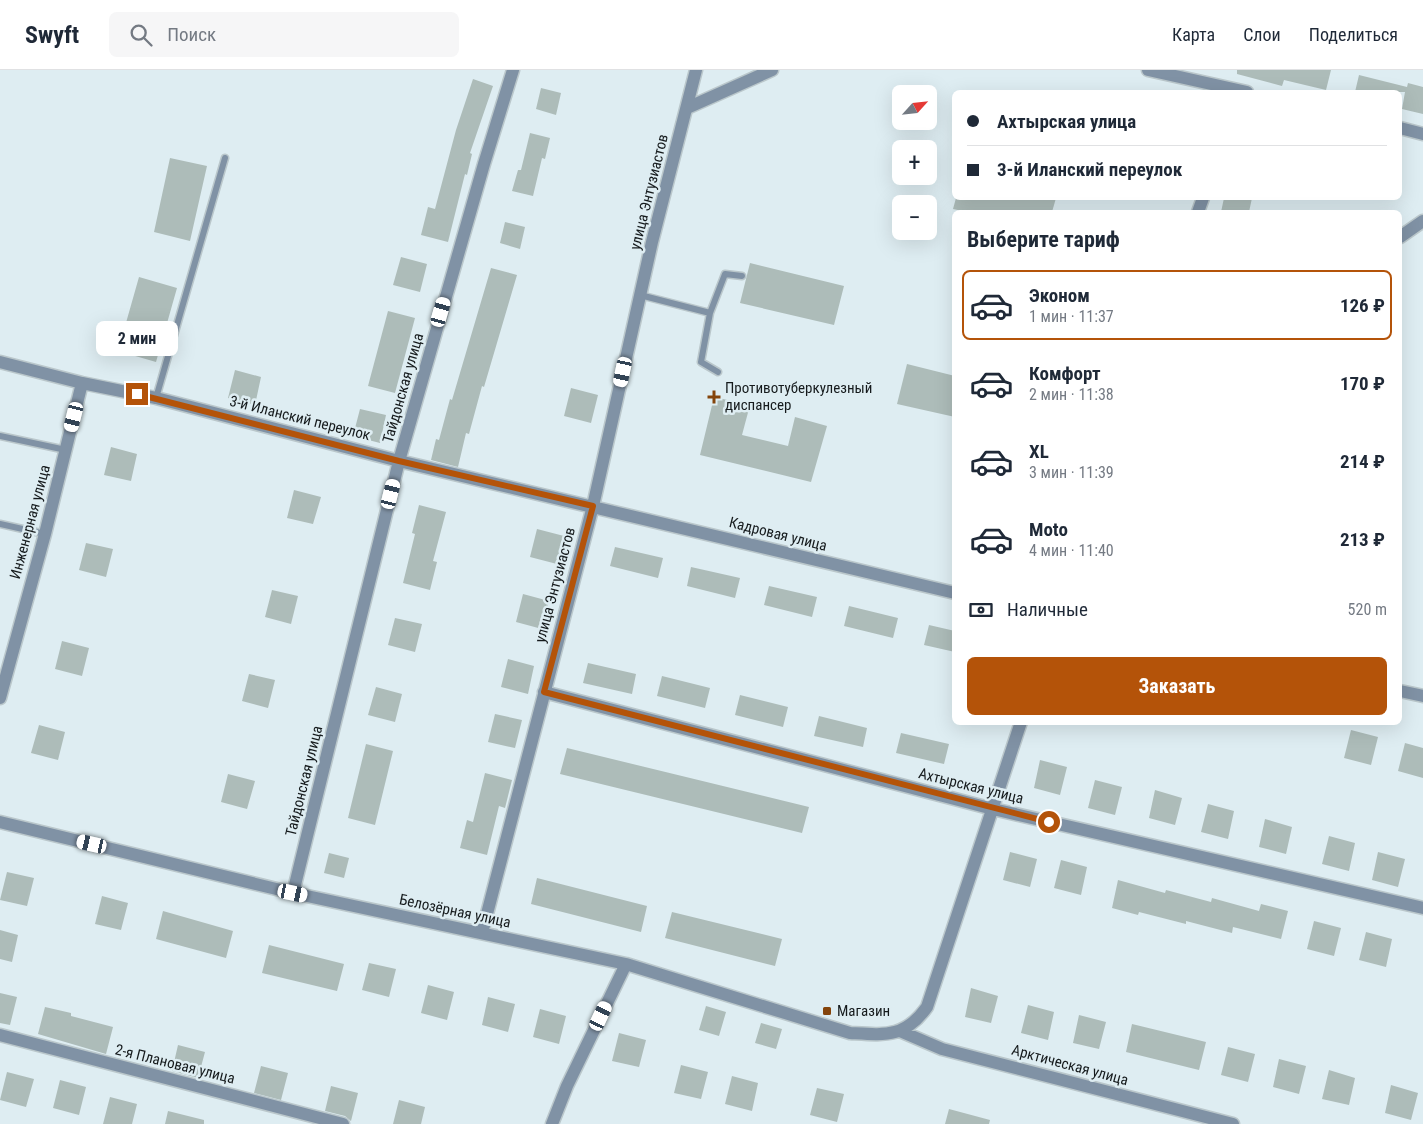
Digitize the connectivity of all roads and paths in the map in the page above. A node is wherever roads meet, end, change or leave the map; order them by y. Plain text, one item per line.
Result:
1 (514, 70) edge
2 (696, 70) edge
3 (772, 70) edge
4 (1148, 70) edge
5 (1233, 90) edge
6 (687, 108) junction
7 (1402, 129) edge
8 (1423, 134) edge
9 (225, 158) dead end
10 (1423, 221) edge
11 (1402, 236) edge
12 (742, 276) dead end
13 (640, 295) junction
14 (710, 313) junction
15 (0, 362) edge
16 (718, 372) dead end
17 (82, 383) junction
18 (156, 398) junction
19 (0, 436) edge
20 (66, 450) junction
21 (399, 461) junction
22 (593, 506) junction
23 (0, 524) edge
24 (45, 534) junction
25 (952, 592) edge
26 (1402, 691) edge
27 (544, 692) junction
28 (1422, 693) edge
29 (0, 698) edge
30 (1020, 725) edge
31 (993, 809) junction
32 (0, 822) edge
33 (293, 893) junction
34 (1423, 908) edge
35 (482, 933) junction
36 (626, 964) junction
37 (900, 1031) junction
38 (0, 1035) edge
39 (343, 1124) edge
40 (552, 1124) edge
41 (1233, 1124) edge

1 - 21 street, Тайдонская улица
2 - 6 street, улица Энтузиастов
3 - 6 street
4 - 5 street
6 - 13 street, улица Энтузиастов
7 - 8 street
9 - 18 lane
10 - 11 street
12 - 14 lane
13 - 14 lane
13 - 22 street, улица Энтузиастов
14 - 16 lane
15 - 17 street, 3-й Иланский переулок
17 - 18 street, 3-й Иланский переулок
17 - 20 street, Инженерная улица
18 - 21 street, 3-й Иланский переулок
19 - 20 lane
20 - 24 street, Инженерная улица
21 - 22 street, 3-й Иланский переулок
21 - 33 street, Тайдонская улица
22 - 25 street, Кадровая улица
22 - 27 street, улица Энтузиастов
23 - 24 lane
24 - 29 street, Инженерная улица
26 - 28 street
27 - 31 street, Ахтырская улица
27 - 35 street, улица Энтузиастов
30 - 31 street
31 - 34 street, Ахтырская улица
31 - 37 street
32 - 33 street, Белозёрная улица
33 - 35 street, Белозёрная улица
35 - 36 street, Белозёрная улица
36 - 37 street, Белозёрная улица
36 - 40 street
37 - 41 street, Арктическая улица
38 - 39 street, 2-я Плановая улица

